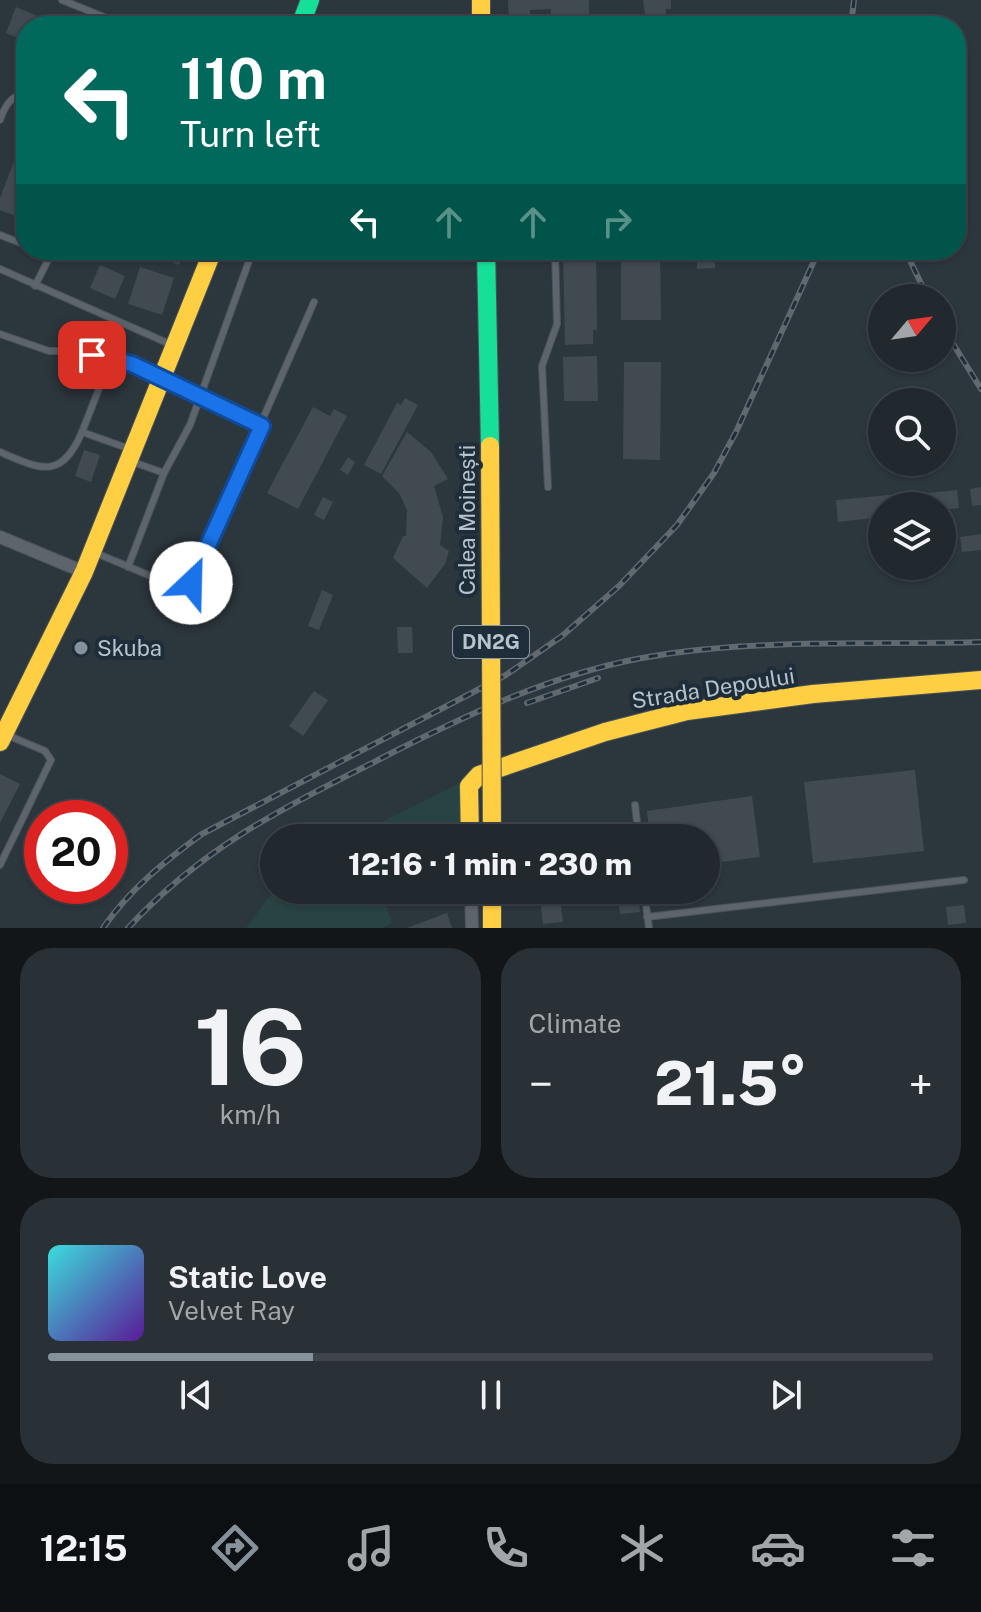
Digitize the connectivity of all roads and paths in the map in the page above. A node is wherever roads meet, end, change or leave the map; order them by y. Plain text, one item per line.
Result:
1 (62, 0) edge
2 (101, 16) edge
3 (16, 96) edge
4 (0, 120) edge
5 (48, 260) edge
6 (209, 260) edge
7 (249, 260) edge
8 (486, 260) edge
9 (555, 260) edge
10 (0, 269) edge
11 (35, 286) junction
12 (314, 302) dead end
13 (0, 334) edge
14 (176, 347) junction
15 (111, 358) junction
16 (162, 379) junction
17 (201, 399) junction
18 (262, 426) junction
19 (82, 432) junction
20 (0, 452) edge
21 (132, 455) junction
22 (164, 473) junction
23 (548, 487) dead end
24 (0, 537) edge
25 (92, 552) junction
26 (128, 567) junction
27 (84, 572) junction
28 (981, 680) edge
29 (2, 738) edge
30 (635, 805) dead end
31 (470, 824) edge
32 (492, 824) edge
33 (637, 824) edge
34 (0, 865) edge
35 (964, 880) dead end
36 (471, 904) edge
37 (492, 904) edge
38 (646, 904) edge
39 (647, 917) junction
40 (472, 928) edge
41 (492, 928) edge
42 (649, 928) edge

1 - 2 lane
3 - 4 lane
5 - 11 lane
6 - 14 street
7 - 17 lane
8 - 32 street, Calea Moinești / DN2G, bridge
9 - 23 lane
10 - 11 lane
11 - 14 lane
12 - 18 lane
13 - 15 lane
14 - 16 street
15 - 16 lane
15 - 19 lane
16 - 17 lane
16 - 21 street
17 - 18 lane
17 - 22 lane
18 - 26 lane
19 - 20 lane
19 - 21 lane
21 - 22 lane
21 - 25 street
22 - 26 lane
24 - 27 street
25 - 26 lane
25 - 27 street
27 - 29 street
28 - 31 street, Strada Depoului
29 - 34 lane
30 - 33 lane
35 - 39 lane
36 - 40 street
37 - 41 street
38 - 39 lane
39 - 42 lane

